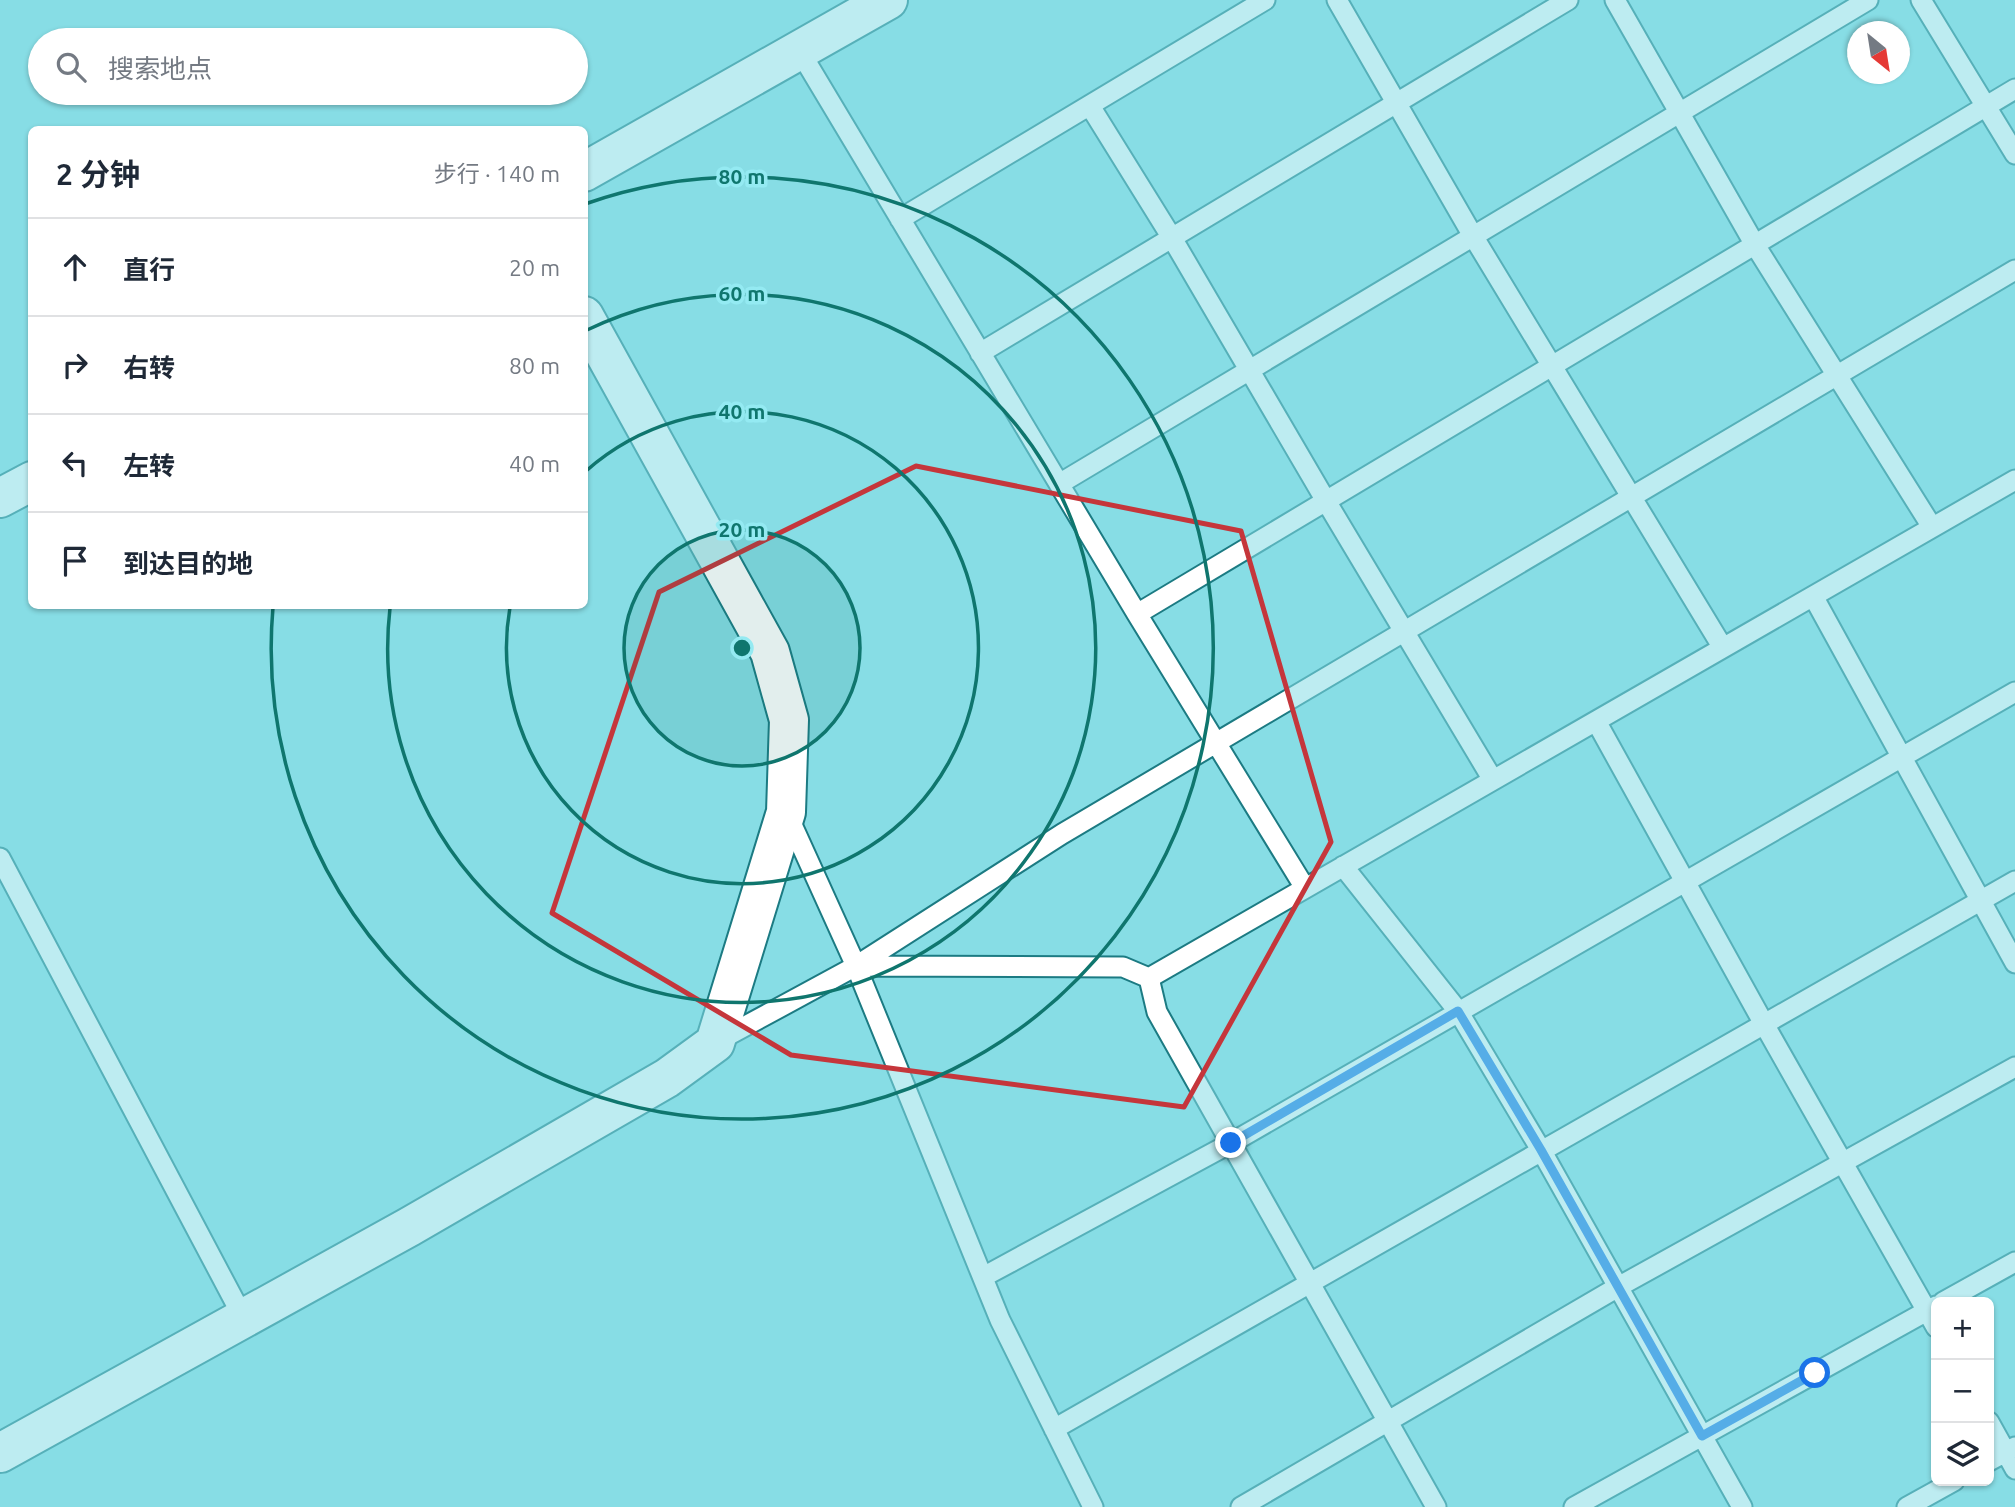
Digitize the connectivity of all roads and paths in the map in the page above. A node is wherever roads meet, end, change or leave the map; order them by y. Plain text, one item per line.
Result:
1 (888, 0) edge
2 (1265, 0) edge
3 (1337, 0) edge
4 (1568, 0) edge
5 (1615, 0) edge
6 (1868, 0) edge
7 (1922, 0) edge
8 (799, 50) junction
9 (2015, 89) edge
10 (1396, 103) junction
11 (1090, 106) junction
12 (1986, 106) junction
13 (1681, 113) junction
14 (2015, 154) edge
15 (588, 170) edge
16 (900, 219) junction
17 (1473, 236) junction
18 (1172, 238) junction
19 (1755, 245) junction
20 (2015, 270) edge
21 (588, 323) edge
22 (980, 353) junction
23 (1553, 366) junction
24 (1250, 370) junction
25 (1836, 375) junction
26 (28, 483) edge
27 (1059, 484) junction
28 (2013, 486) edge
29 (1632, 497) junction
30 (0, 498) edge
31 (1326, 501) junction
32 (1932, 527) junction
33 (1814, 596) junction
34 (1137, 614) junction
35 (1405, 633) junction
36 (1723, 648) junction
37 (2015, 692) edge
38 (1596, 721) junction
39 (1216, 742) junction
40 (1903, 756) junction
41 (1493, 780) junction
42 (786, 812) junction
43 (0, 859) edge
44 (1343, 866) junction
45 (2015, 881) edge
46 (1684, 882) junction
47 (1305, 888) junction
48 (1980, 901) junction
49 (2015, 963) edge
50 (856, 966) junction
51 (1149, 978) junction
52 (1458, 1011) junction
53 (1763, 1024) junction
54 (715, 1043) junction
55 (2015, 1067) edge
56 (1231, 1143) junction
57 (1541, 1150) junction
58 (1842, 1162) junction
59 (2015, 1262) edge
60 (983, 1277) junction
61 (1309, 1282) junction
62 (1618, 1287) junction
63 (1959, 1297) edge
64 (1931, 1303) edge
65 (1931, 1314) edge
66 (243, 1319) junction
67 (1388, 1421) junction
68 (1989, 1423) edge
69 (1055, 1429) junction
70 (1702, 1436) junction
71 (0, 1453) edge
72 (2006, 1457) edge
73 (1945, 1486) edge
74 (1093, 1507) edge
75 (1241, 1507) edge
76 (1436, 1507) edge
77 (1574, 1507) edge
78 (1742, 1507) edge
79 (1907, 1507) edge

1 - 8 street
2 - 11 lane
3 - 10 lane
4 - 10 lane
5 - 13 lane
6 - 13 lane
7 - 12 lane
8 - 15 street
8 - 16 lane
9 - 12 lane
10 - 17 lane
10 - 18 lane
11 - 16 lane
11 - 18 lane
12 - 14 lane
12 - 19 lane
13 - 17 lane
13 - 19 lane
16 - 22 lane
17 - 23 lane
17 - 24 lane
18 - 22 lane
18 - 24 lane
19 - 23 lane
19 - 25 lane
20 - 25 lane
21 - 42 street
22 - 27 lane
23 - 29 lane
23 - 31 lane
24 - 27 lane
24 - 31 lane
25 - 29 lane
25 - 32 lane
26 - 30 street
27 - 34 lane
28 - 32 lane
29 - 35 lane
29 - 36 lane
31 - 34 lane
31 - 35 lane
32 - 33 lane
33 - 36 lane
33 - 40 lane
34 - 39 lane
35 - 39 lane
35 - 41 lane
36 - 38 lane
37 - 40 lane
38 - 41 lane
38 - 46 lane
39 - 47 lane
39 - 50 lane
40 - 46 lane
40 - 48 lane
41 - 44 lane
42 - 50 lane
42 - 54 street
43 - 66 lane
44 - 47 lane
44 - 52 lane
45 - 48 lane
46 - 52 lane
46 - 53 lane
47 - 51 lane
48 - 49 lane
48 - 53 lane
50 - 51 lane
50 - 54 lane
50 - 60 lane
51 - 56 lane
52 - 56 lane
52 - 57 lane
53 - 57 lane
53 - 58 lane
54 - 66 street
55 - 58 lane
56 - 60 lane
56 - 61 lane
57 - 61 lane
57 - 62 lane
58 - 62 lane
58 - 64 lane
59 - 63 lane
60 - 69 lane
61 - 67 lane
61 - 69 lane
62 - 67 lane
62 - 70 lane
65 - 70 lane
66 - 71 street
67 - 75 lane
67 - 76 lane
68 - 72 lane
69 - 74 lane
70 - 77 lane
70 - 78 lane
73 - 79 lane

